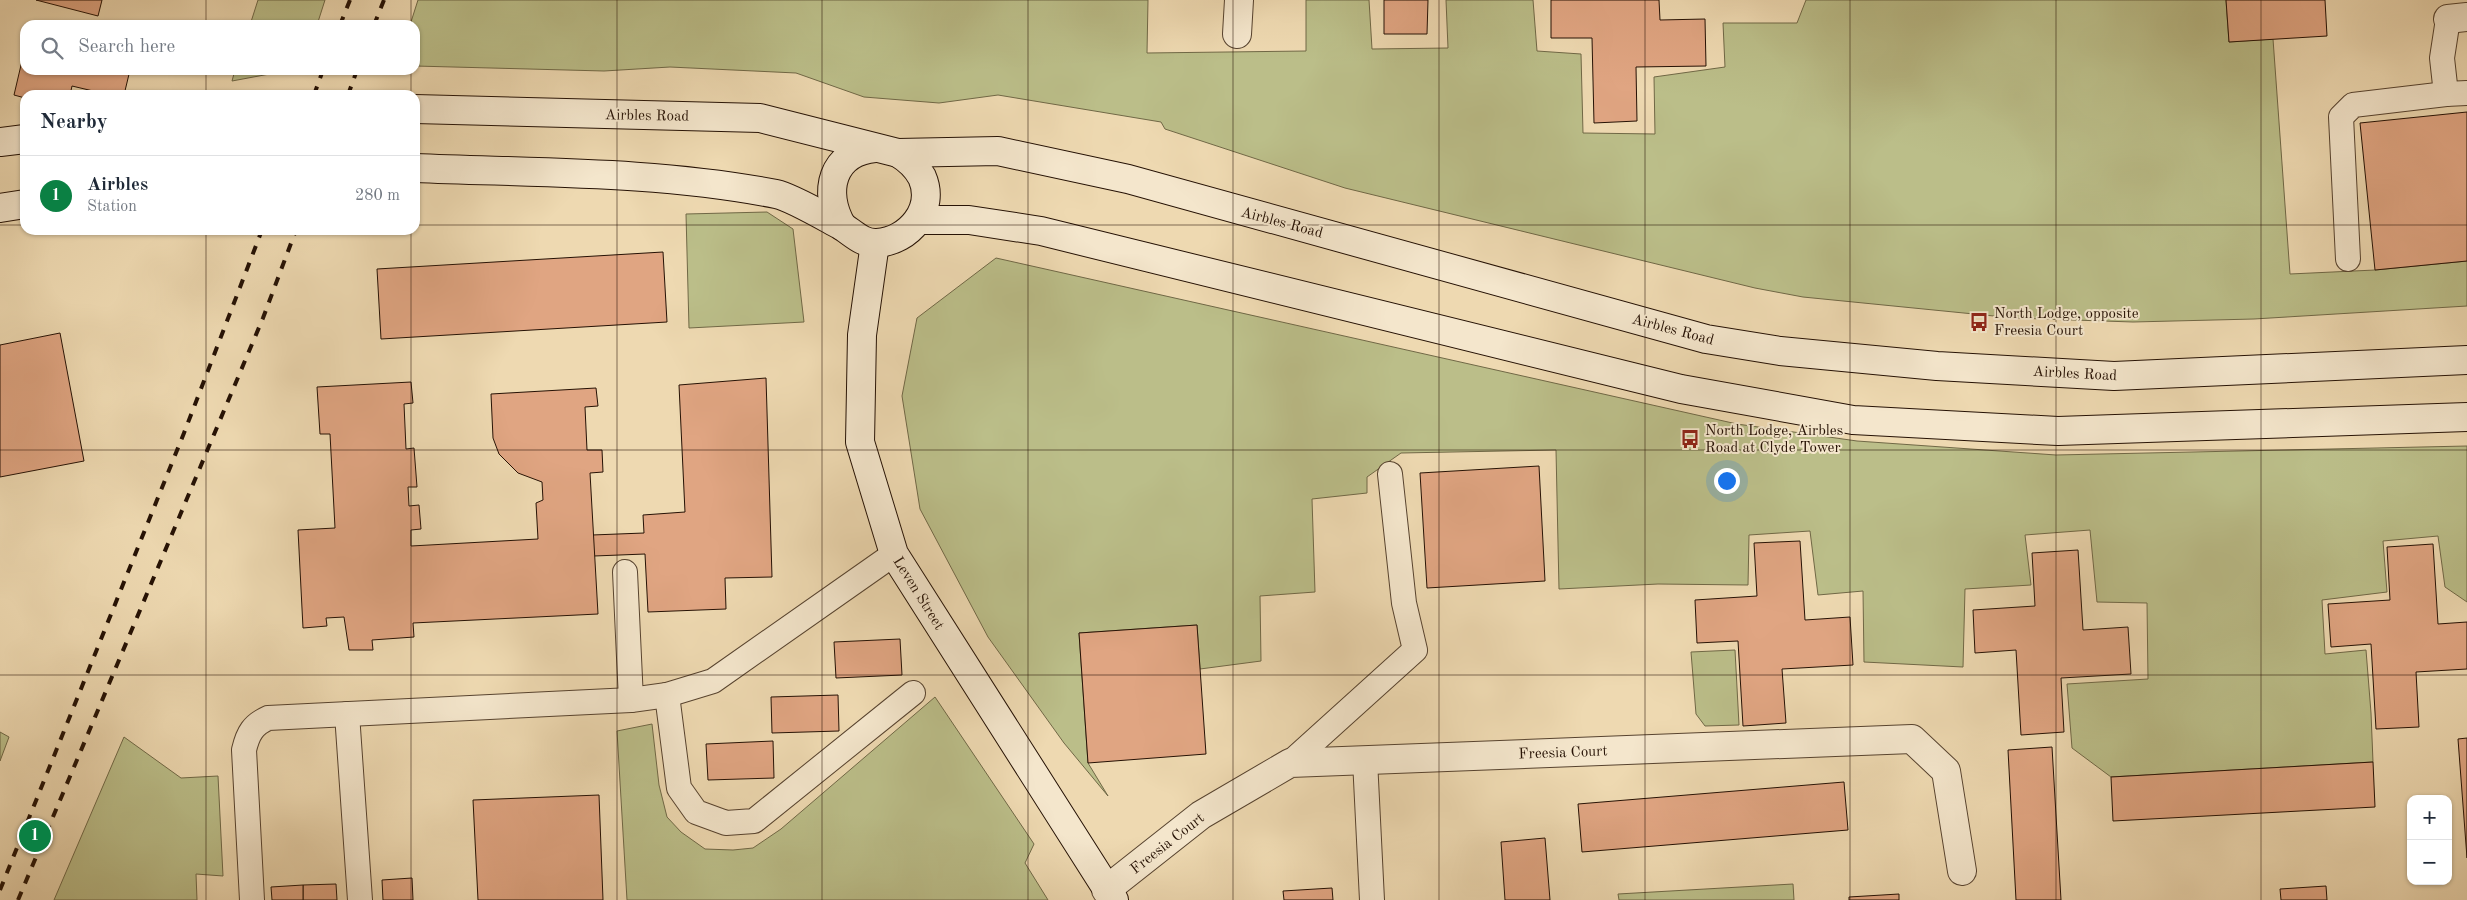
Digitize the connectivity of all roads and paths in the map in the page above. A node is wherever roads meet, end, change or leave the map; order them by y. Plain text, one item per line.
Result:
1 (1239, 0) edge
2 (2458, 18) edge
3 (1237, 34) dead end
4 (2456, 93) edge
5 (420, 109) edge
6 (20, 140) edge
7 (0, 142) edge
8 (887, 150) junction
9 (420, 168) edge
10 (20, 205) edge
11 (0, 208) edge
12 (918, 220) junction
13 (842, 226) junction
14 (875, 243) junction
15 (2348, 259) dead end
16 (2467, 360) edge
17 (2467, 417) edge
18 (1390, 474) dead end
19 (894, 554) junction
20 (625, 572) dead end
21 (913, 693) dead end
22 (667, 695) junction
23 (631, 700) junction
24 (346, 714) junction
25 (1365, 760) junction
26 (1290, 763) junction
27 (1962, 871) dead end
28 (1110, 895) edge
29 (252, 900) edge
30 (360, 900) edge
31 (1372, 900) edge

1 - 3 main road
2 - 4 lane
4 - 15 lane
5 - 8 main road, Airbles Road
6 - 7 main road
8 - 12 main road, Airbles Road
8 - 13 main road, Airbles Road
8 - 16 main road, Airbles Road
9 - 13 main road
10 - 11 main road
12 - 14 main road
12 - 17 main road
13 - 14 main road
14 - 19 main road, Leven Street
18 - 26 lane
19 - 22 lane
19 - 28 main road, Leven Street
20 - 23 lane
21 - 22 lane
22 - 23 lane
23 - 24 lane
24 - 29 lane
24 - 30 lane
25 - 26 main road, Freesia Court
25 - 27 main road, Freesia Court
25 - 31 lane
26 - 28 main road, Freesia Court

